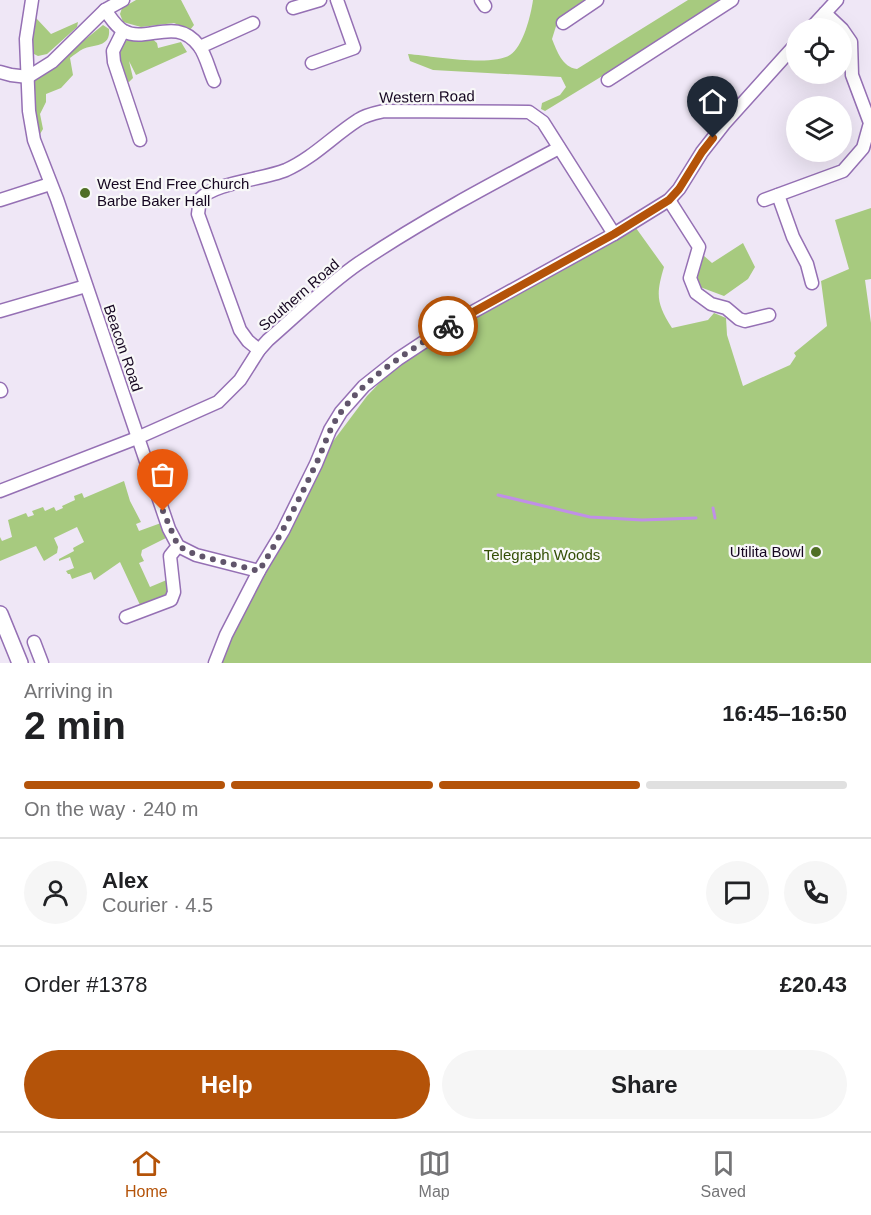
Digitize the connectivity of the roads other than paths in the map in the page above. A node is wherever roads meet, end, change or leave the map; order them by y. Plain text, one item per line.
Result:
1 (32, 0) edge
2 (123, 0) edge
3 (320, 0) edge
4 (337, 0) edge
5 (597, 0) edge
6 (732, 0) edge
7 (837, 0) edge
8 (307, 1) edge
9 (293, 8) dead end
10 (105, 10) junction
11 (825, 13) junction
12 (820, 18) edge
13 (253, 23) dead end
14 (563, 23) dead end
15 (123, 31) junction
16 (200, 47) junction
17 (786, 55) edge
18 (312, 63) dead end
19 (0, 72) edge
20 (28, 77) junction
21 (608, 80) dead end
22 (214, 81) dead end
23 (140, 140) dead end
24 (559, 148) junction
25 (50, 184) junction
26 (778, 195) junction
27 (0, 200) edge
28 (669, 200) junction
29 (764, 200) dead end
30 (614, 234) junction
31 (812, 283) dead end
32 (86, 286) junction
33 (0, 311) edge
34 (769, 315) dead end
35 (259, 350) junction
36 (137, 438) junction
37 (0, 491) edge
38 (178, 546) junction
39 (259, 571) junction
40 (0, 614) edge
41 (126, 617) dead end
42 (34, 642) dead end
43 (20, 663) edge
44 (42, 663) edge
45 (215, 663) edge

1 - 20 street, Beacon Road
2 - 10 street
3 - 8 street
4 - 18 street
5 - 14 street
6 - 21 street
7 - 11 street
8 - 9 street
10 - 15 street
10 - 20 street
11 - 12 street
11 - 26 street
13 - 16 street
15 - 16 street
15 - 23 street
16 - 22 street
17 - 28 street
19 - 20 street
20 - 25 street, Beacon Road
24 - 30 street, Western Road
24 - 35 street, Southern Road
24 - 35 street, Western Road
25 - 27 street
25 - 32 street, Beacon Road
26 - 29 street
26 - 31 street
28 - 30 street
28 - 34 street
30 - 39 street
32 - 33 street
32 - 36 street, Beacon Road
35 - 36 street, Southern Road
36 - 37 street, Southern Road
36 - 38 street, Beacon Road
38 - 39 street
38 - 41 street
39 - 45 street
40 - 43 main road
42 - 44 street

